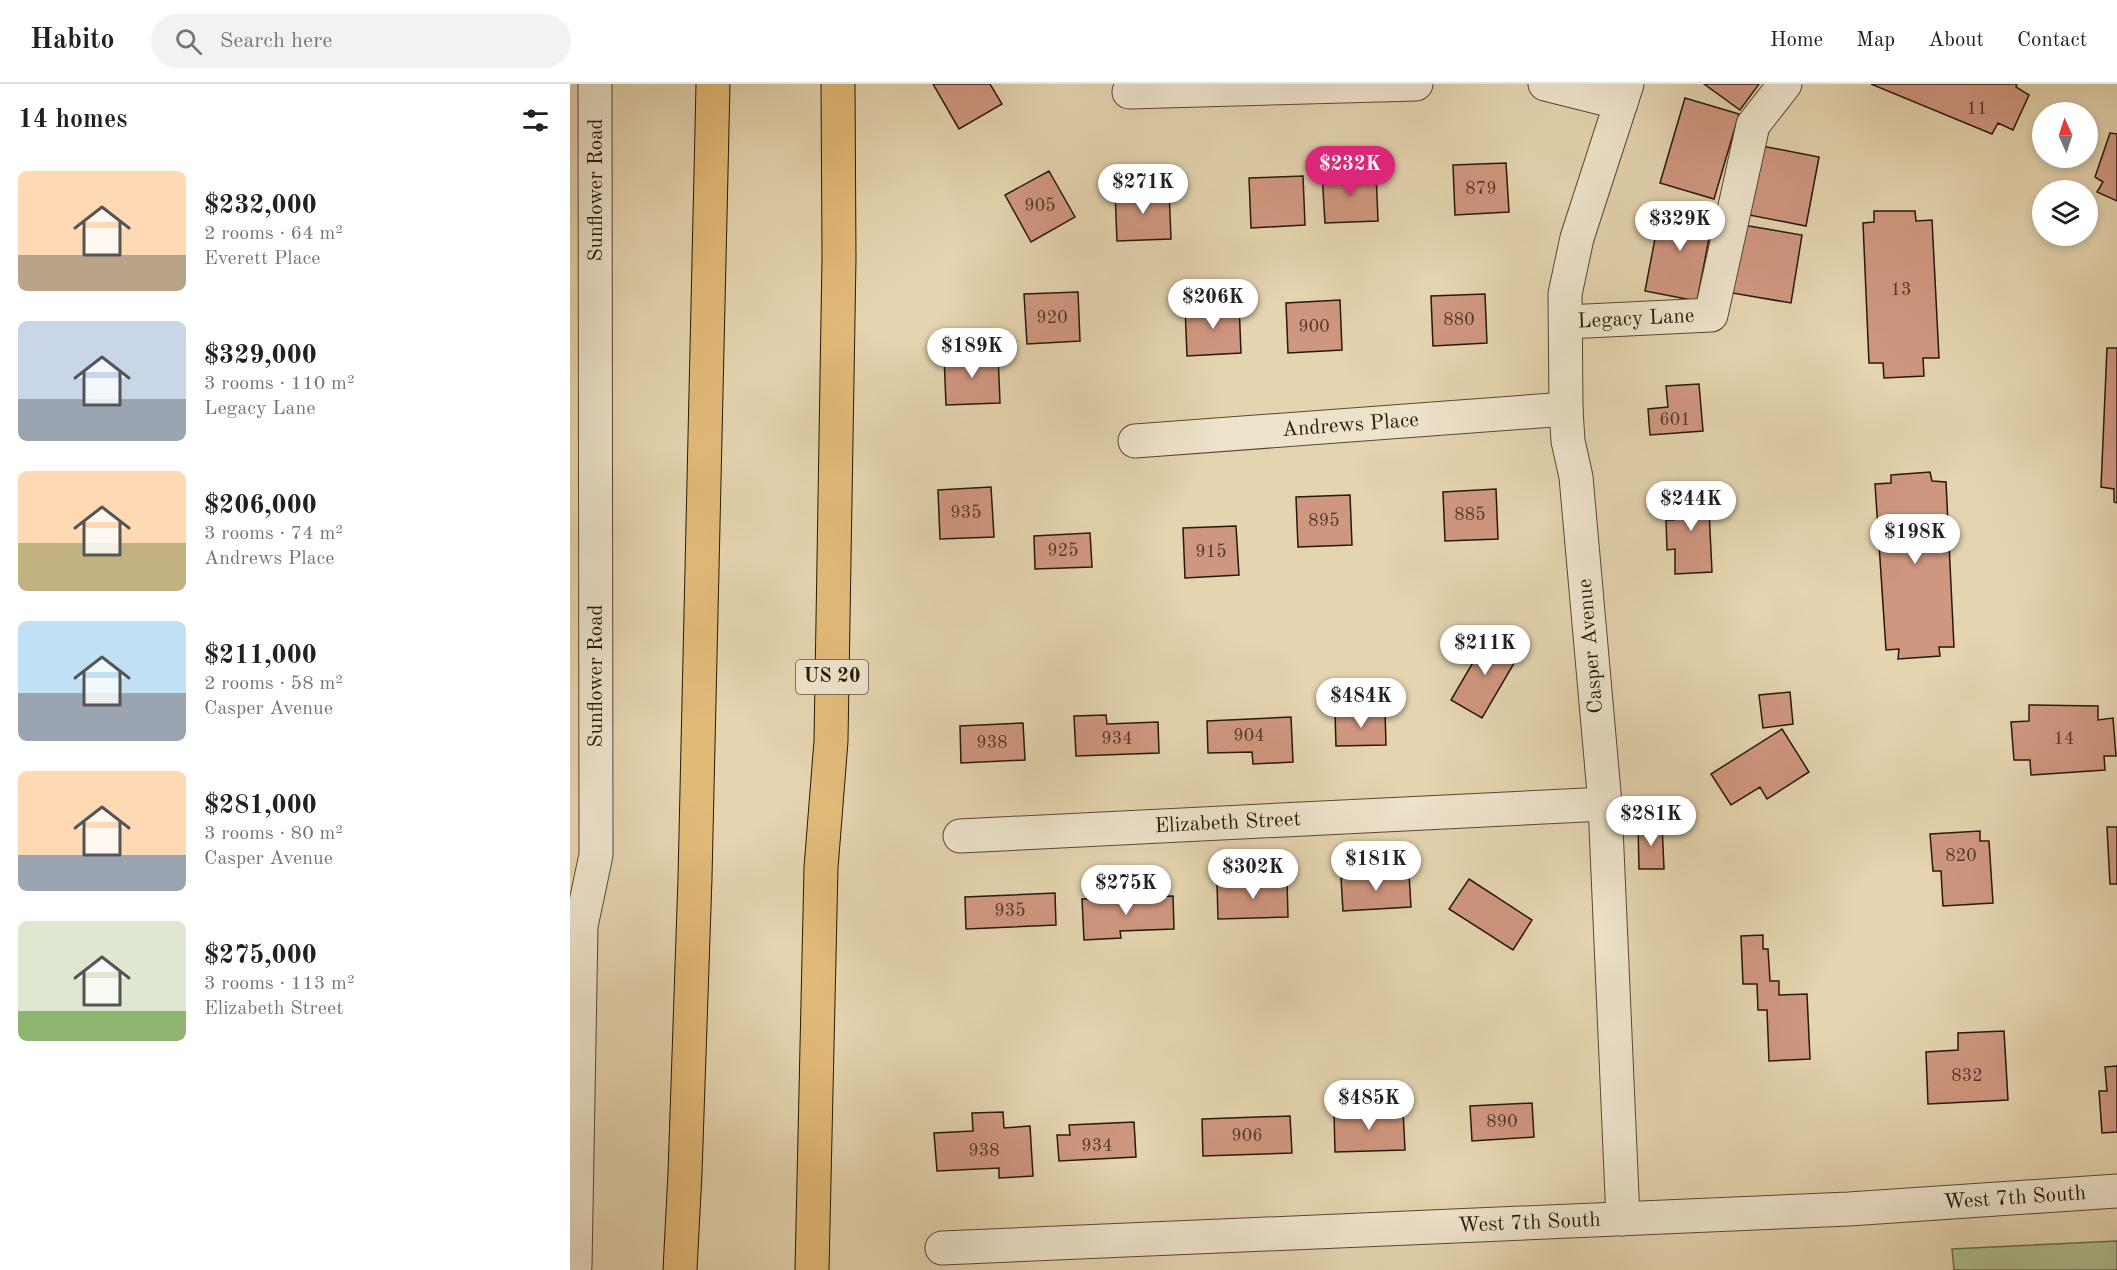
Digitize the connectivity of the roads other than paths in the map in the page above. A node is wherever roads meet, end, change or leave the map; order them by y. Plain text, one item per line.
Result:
1 (595, 84) edge
2 (713, 84) edge
3 (838, 84) edge
4 (1416, 84) edge
5 (1545, 84) edge
6 (1785, 84) edge
7 (1129, 92) dead end
8 (1624, 94) edge
9 (1566, 322) junction
10 (1566, 409) junction
11 (1135, 441) dead end
12 (1605, 804) junction
13 (960, 836) dead end
14 (2117, 1191) edge
15 (1623, 1219) junction
16 (942, 1248) dead end
17 (572, 1267) edge
18 (680, 1270) edge
19 (812, 1270) edge

1 - 17 street, Sunflower Road
2 - 18 highway
3 - 19 highway, US 20
4 - 7 street
5 - 8 street
6 - 9 street, Legacy Lane
8 - 9 street, Casper Avenue
9 - 10 street, Casper Avenue
10 - 11 street, Andrews Place
10 - 12 street, Casper Avenue
12 - 13 street, Elizabeth Street
12 - 15 street, Casper Avenue
14 - 15 street, West 7th South
15 - 16 street, West 7th South

